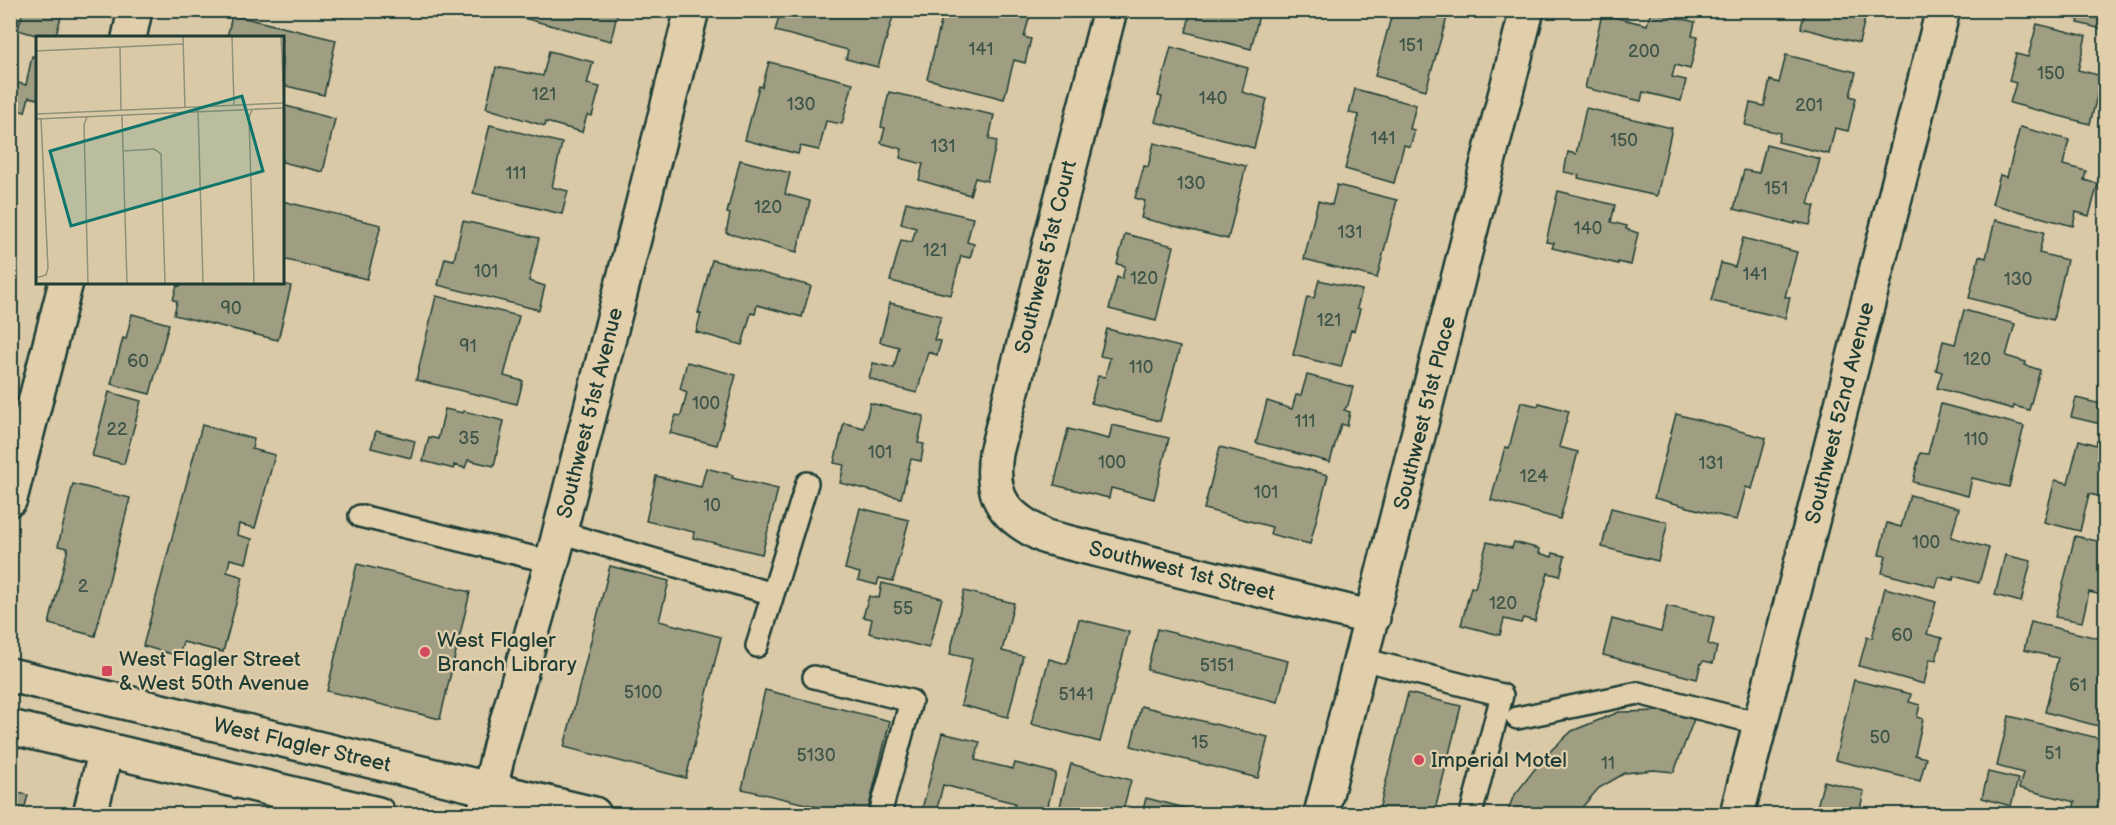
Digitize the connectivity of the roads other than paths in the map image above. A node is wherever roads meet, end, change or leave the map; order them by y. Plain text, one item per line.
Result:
1 (135, 10) edge
2 (692, 10) edge
3 (1110, 10) edge
4 (1527, 10) edge
5 (1943, 10) edge
6 (129, 36) edge
7 (65, 284) edge
8 (807, 483) dead end
9 (10, 499) edge
10 (1001, 504) joint
11 (360, 516) dead end
12 (556, 547) junction
13 (773, 594) junction
14 (1373, 618) junction
15 (757, 646) dead end
16 (1362, 659) junction
17 (10, 675) edge
18 (814, 677) dead end
19 (1517, 718) dead end
20 (1761, 724) junction
21 (10, 727) edge
22 (106, 750) junction
23 (487, 802) edge
24 (90, 814) edge
25 (378, 814) edge
26 (594, 814) edge
27 (880, 814) edge
28 (1322, 814) edge
29 (1471, 814) edge
30 (1737, 814) edge

1 - 6 street
2 - 12 street, Southwest 51st Avenue
3 - 10 street, Southwest 51st Court
4 - 14 street, Southwest 51st Place
5 - 20 street, Southwest 52nd Avenue
7 - 9 street
8 - 13 lane
10 - 14 street, Southwest 1st Street
11 - 12 lane
12 - 13 lane
12 - 23 street, Southwest 51st Avenue
13 - 15 lane
14 - 16 street, Southwest 51st Place
16 - 28 street, Southwest 51st Place
16 - 29 lane
17 - 23 street, West Flagler Street
18 - 27 lane
19 - 20 lane
20 - 30 street, Southwest 52nd Avenue
21 - 22 street
22 - 24 street
22 - 25 street
23 - 26 street, West Flagler Street

